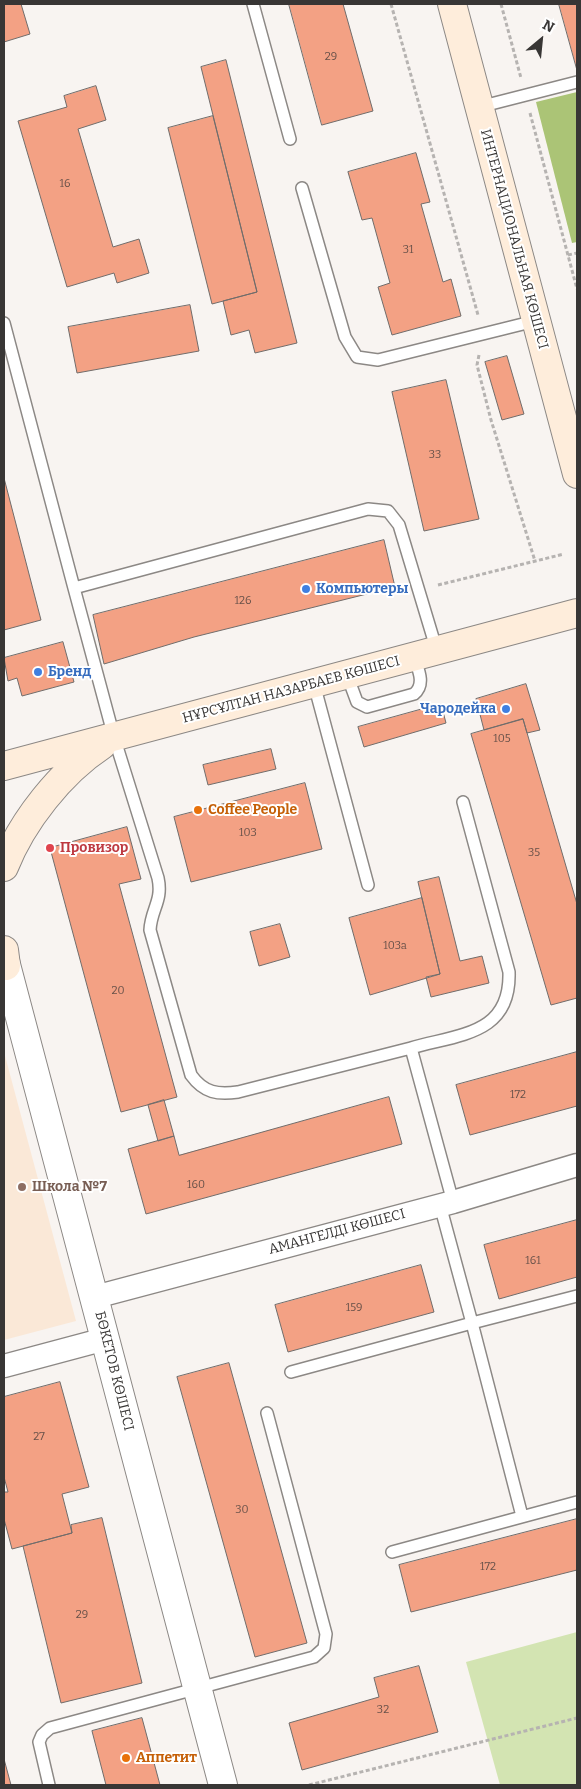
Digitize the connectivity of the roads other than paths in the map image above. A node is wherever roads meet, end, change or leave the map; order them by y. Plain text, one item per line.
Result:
1 (253, 4) edge
2 (452, 4) edge
3 (577, 82) edge
4 (479, 106) junction
5 (290, 138) dead end
6 (302, 188) dead end
7 (535, 321) junction
8 (4, 323) edge
9 (577, 474) edge
10 (74, 588) junction
11 (577, 613) edge
12 (426, 654) junction
13 (348, 675) junction
14 (314, 684) junction
15 (114, 737) junction
16 (4, 766) edge
17 (462, 802) dead end
18 (4, 867) edge
19 (368, 885) dead end
20 (5, 958) edge
21 (411, 1048) junction
22 (577, 1165) edge
23 (447, 1203) junction
24 (95, 1296) junction
25 (577, 1296) edge
26 (472, 1323) junction
27 (105, 1339) junction
28 (4, 1366) edge
29 (291, 1372) dead end
30 (267, 1413) dead end
31 (577, 1502) edge
32 (522, 1516) junction
33 (392, 1552) dead end
34 (198, 1690) junction
35 (49, 1785) edge
36 (223, 1785) edge

1 - 5 lane
2 - 4 main road, ИНТЕРНАЦИОНАЛЬНАЯ КӨШЕСІ
3 - 4 lane
4 - 7 main road, ИНТЕРНАЦИОНАЛЬНАЯ КӨШЕСІ
6 - 7 lane
7 - 9 main road, ИНТЕРНАЦИОНАЛЬНАЯ КӨШЕСІ
8 - 10 lane
10 - 12 lane
10 - 15 lane
11 - 12 main road, НҰРСҰЛТАН НАЗАРБАЕВ КӨШЕСІ
12 - 13 main road, НҰРСҰЛТАН НАЗАРБАЕВ КӨШЕСІ
12 - 13 lane
13 - 14 main road, НҰРСҰЛТАН НАЗАРБАЕВ КӨШЕСІ
14 - 15 main road, НҰРСҰЛТАН НАЗАРБАЕВ КӨШЕСІ
14 - 19 lane
15 - 16 main road, НҰРСҰЛТАН НАЗАРБАЕВ КӨШЕСІ
15 - 18 main road
15 - 21 lane
17 - 21 lane
20 - 24 street, БӨКЕТОВ КӨШЕСІ
21 - 23 lane
22 - 23 street, АМАНГЕЛДІ КӨШЕСІ
23 - 24 street, АМАНГЕЛДІ КӨШЕСІ
23 - 26 lane
24 - 27 street, БӨКЕТОВ КӨШЕСІ
25 - 26 lane
26 - 29 lane
26 - 32 lane
27 - 28 street
27 - 34 street, БӨКЕТОВ КӨШЕСІ
30 - 34 lane
31 - 32 lane
32 - 33 lane
34 - 35 lane
34 - 36 street, БӨКЕТОВ КӨШЕСІ

